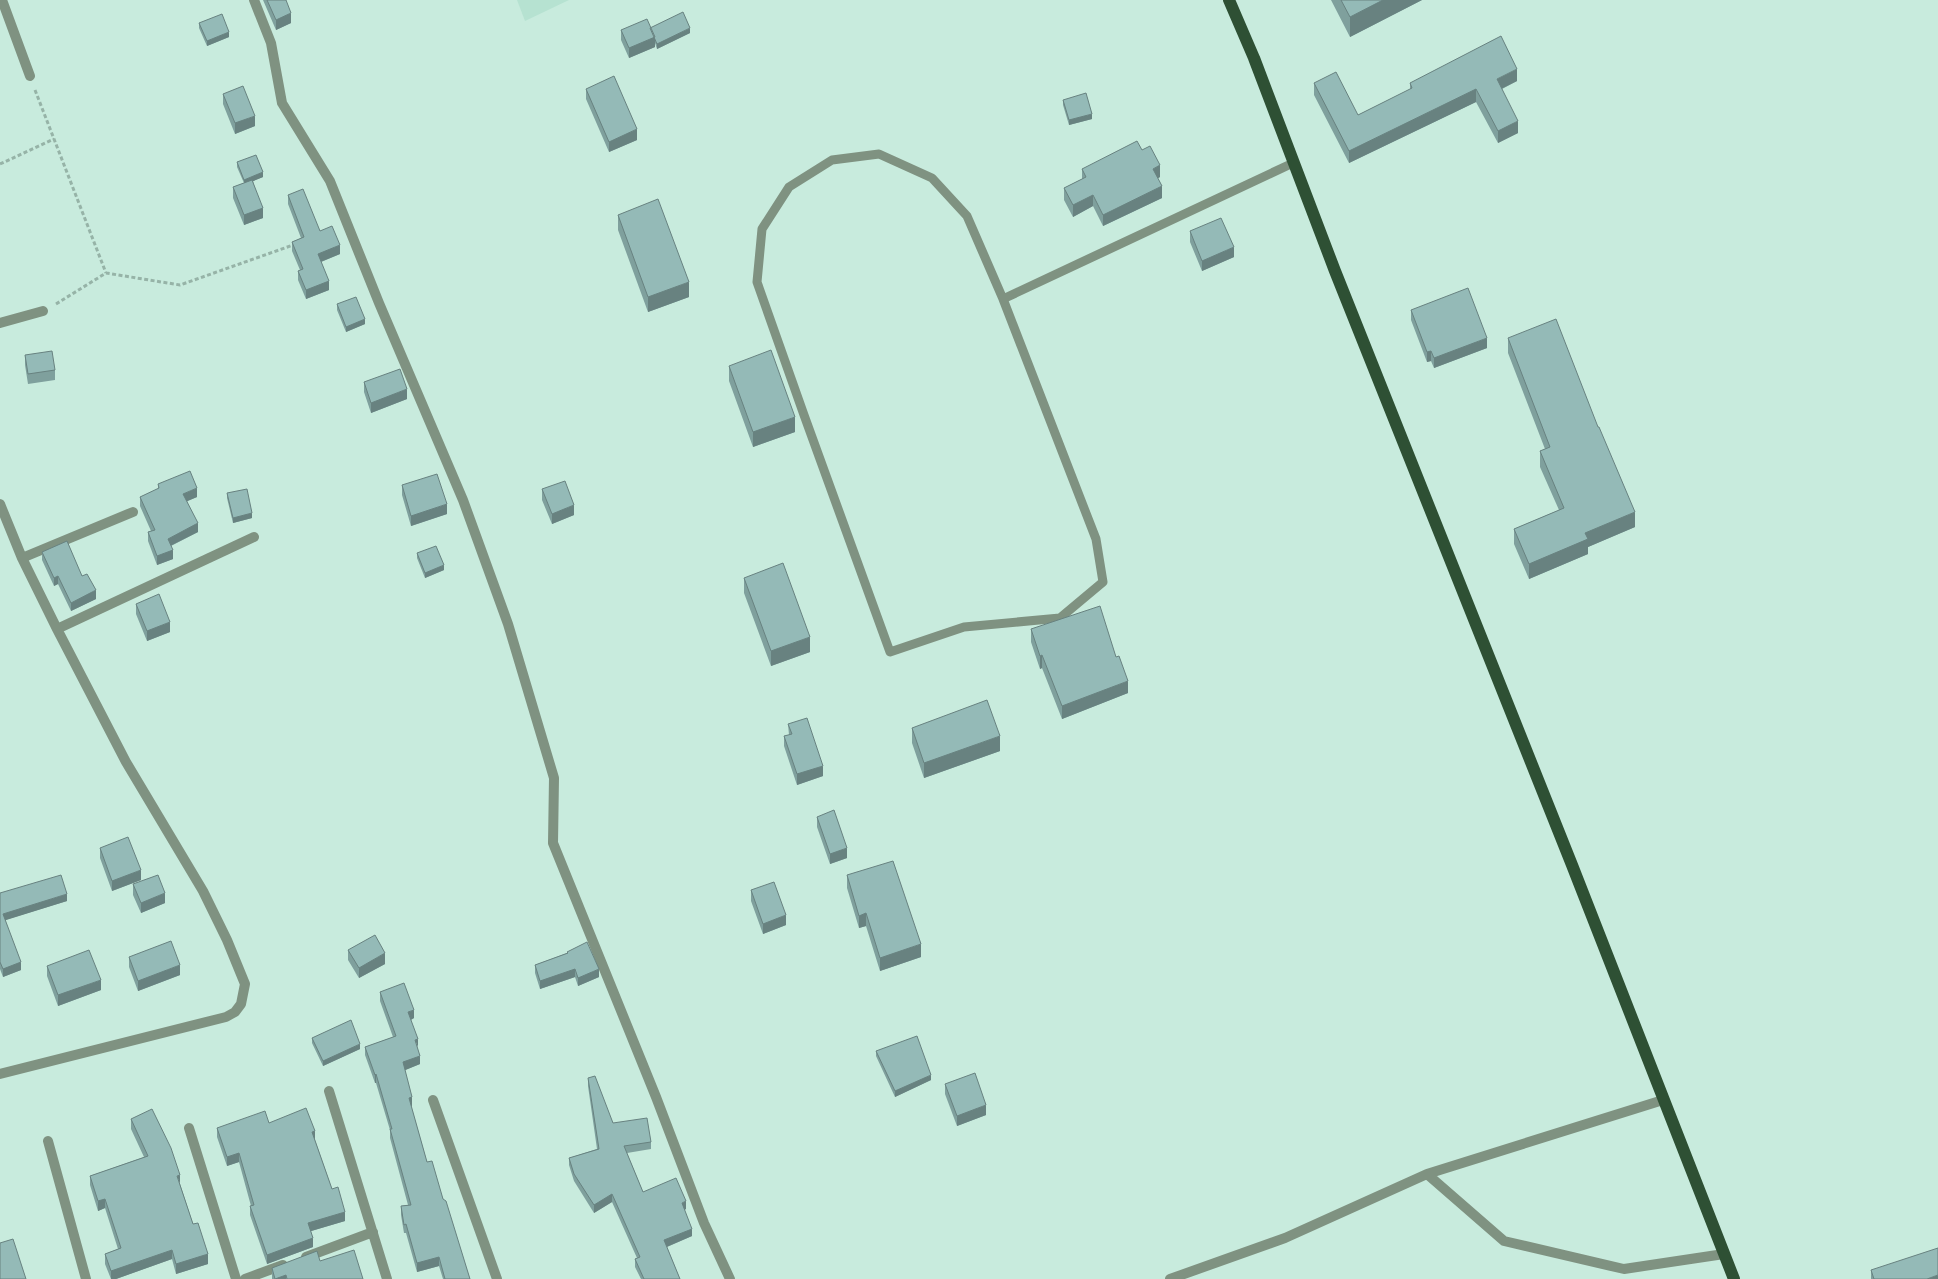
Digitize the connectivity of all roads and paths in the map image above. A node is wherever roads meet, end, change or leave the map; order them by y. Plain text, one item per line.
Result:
1 (2, 0) edge
2 (254, 0) edge
3 (1229, 0) edge
4 (30, 76) joint
5 (54, 139) junction
6 (1294, 162) junction
7 (0, 164) edge
8 (297, 243) edge
9 (106, 273) junction
10 (1003, 299) junction
11 (43, 312) joint
12 (0, 323) edge
13 (0, 504) edge
14 (133, 512) dead end
15 (254, 537) dead end
16 (22, 558) junction
17 (57, 629) junction
18 (0, 1074) edge
19 (329, 1090) dead end
20 (433, 1100) dead end
21 (1663, 1100) junction
22 (189, 1128) dead end
23 (48, 1141) dead end
24 (1428, 1174) junction
25 (373, 1232) junction
26 (1724, 1254) junction
27 (86, 1279) edge
28 (236, 1279) edge
29 (245, 1279) edge
30 (387, 1279) edge
31 (497, 1279) edge
32 (730, 1279) edge
33 (1170, 1279) edge
34 (1734, 1279) edge

1 - 4 street
2 - 32 street
3 - 6 main road
4 - 5 path
5 - 7 path
5 - 9 path
6 - 10 lane
6 - 21 main road
8 - 9 path
9 - 11 path
10 - 10 lane
11 - 12 street
13 - 16 street
14 - 16 street
15 - 17 street
16 - 17 street
17 - 18 street
19 - 25 street
20 - 31 street
21 - 24 street
21 - 26 main road
22 - 28 street
23 - 27 street
24 - 26 street
24 - 33 street
25 - 29 street
25 - 30 street
26 - 34 main road

